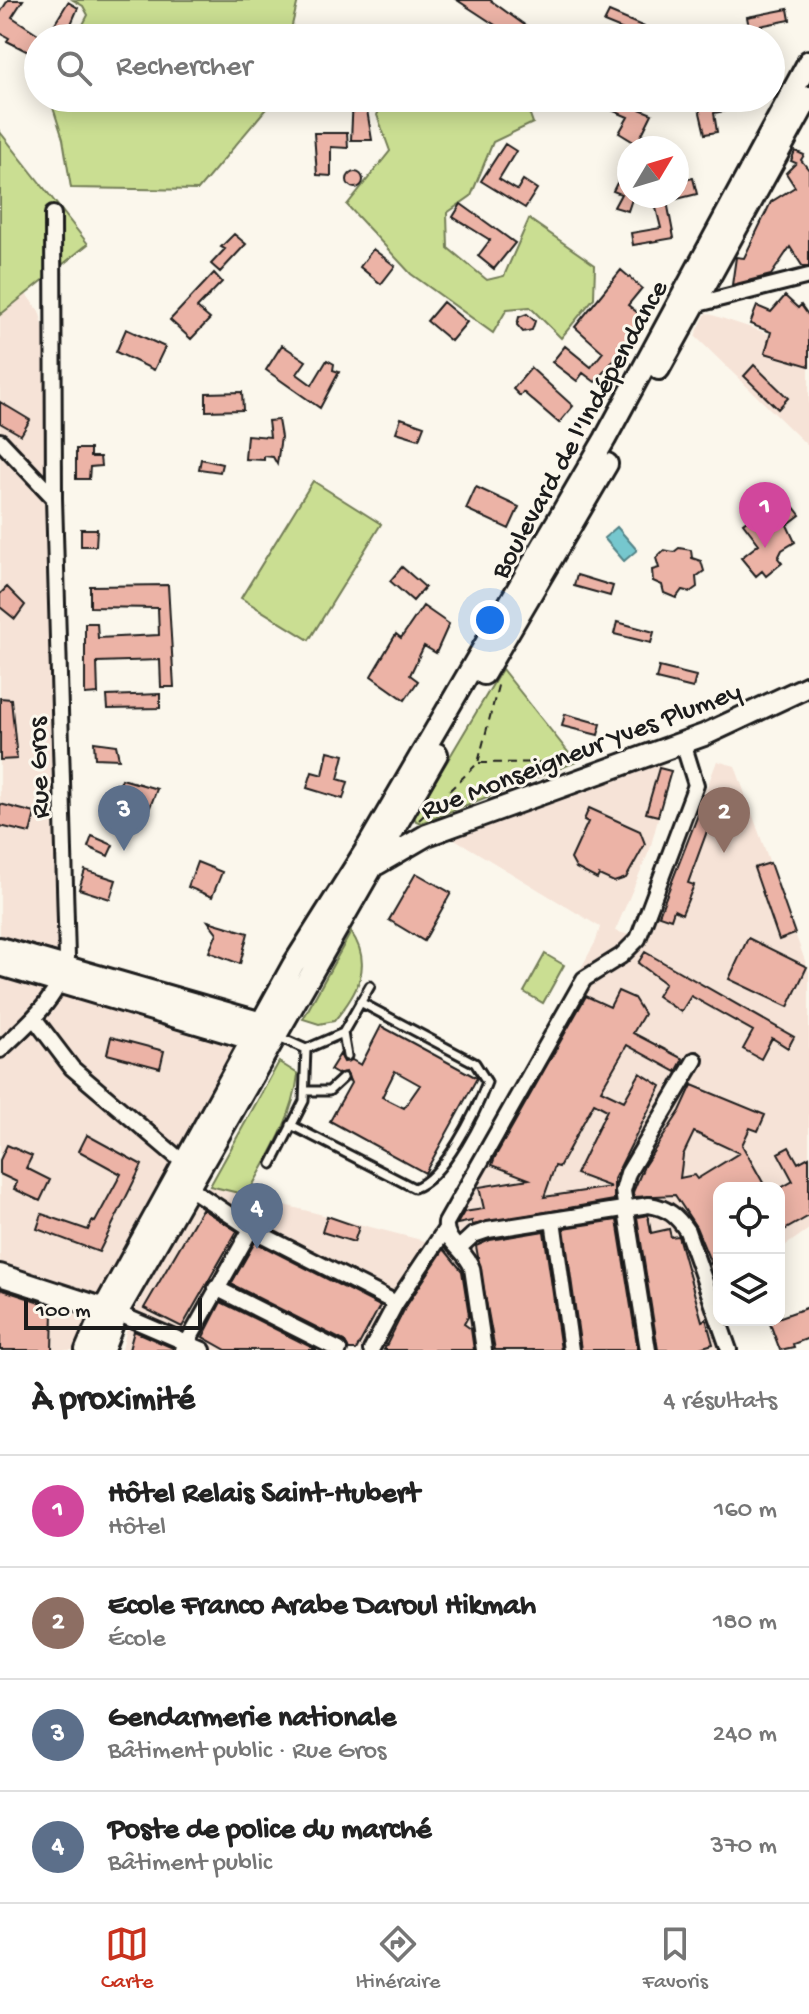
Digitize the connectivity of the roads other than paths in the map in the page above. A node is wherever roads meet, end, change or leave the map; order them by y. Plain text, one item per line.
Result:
1 (809, 61) edge
2 (785, 105) edge
3 (807, 106) edge
4 (781, 112) edge
5 (53, 214) dead end
6 (809, 276) edge
7 (694, 305) junction
8 (0, 441) edge
9 (54, 498) junction
10 (809, 686) edge
11 (683, 743) junction
12 (374, 866) junction
13 (335, 896) junction
14 (0, 948) edge
15 (0, 965) edge
16 (63, 975) junction
17 (370, 986) dead end
18 (360, 1002) junction
19 (34, 1018) junction
20 (256, 1031) junction
21 (343, 1033) junction
22 (277, 1037) junction
23 (306, 1049) junction
24 (0, 1050) edge
25 (347, 1056) dead end
26 (695, 1060) dead end
27 (343, 1078) dead end
28 (306, 1091) junction
29 (291, 1125) junction
30 (272, 1164) dead end
31 (183, 1177) junction
32 (624, 1212) junction
33 (553, 1220) junction
34 (251, 1229) junction
35 (445, 1230) junction
36 (459, 1248) junction
37 (0, 1275) edge
38 (216, 1288) junction
39 (396, 1303) junction
40 (110, 1310) junction
41 (185, 1346) edge
42 (86, 1350) edge
43 (103, 1350) edge
44 (203, 1350) edge
45 (339, 1350) edge
46 (371, 1350) edge
47 (484, 1350) edge
48 (571, 1350) edge
49 (648, 1350) edge
50 (729, 1350) edge

1 - 2 main road, Boulevard de l'Indépendance
3 - 7 main road, Boulevard de l'Indépendance
4 - 13 main road, Boulevard de l'Indépendance
5 - 9 street, Rue Gros
6 - 7 street
7 - 12 main road, Boulevard de l'Indépendance
8 - 9 street
9 - 16 street, Rue Gros
10 - 11 main road, Rue Monseigneur Yves Plumey
11 - 12 main road, Rue Monseigneur Yves Plumey
11 - 35 street
12 - 13 main road
12 - 22 main road, Boulevard de l'Indépendance
13 - 20 main road, Boulevard de l'Indépendance
14 - 16 main road
15 - 16 main road
16 - 19 street
16 - 20 main road
17 - 18 lane
18 - 21 lane
18 - 29 lane
19 - 24 street
19 - 31 street
20 - 22 main road
20 - 31 main road, Boulevard de l'Indépendance
21 - 23 lane
21 - 25 lane
22 - 23 lane
22 - 31 main road, Boulevard de l'Indépendance
23 - 28 lane
26 - 32 street
27 - 28 lane
28 - 29 lane
29 - 30 lane
31 - 34 street
31 - 40 main road
32 - 33 street
32 - 49 street
32 - 50 street
33 - 36 street
33 - 48 street
34 - 38 street
34 - 39 street
35 - 36 street
35 - 39 street
36 - 47 street
37 - 40 main road
38 - 41 street
38 - 45 street
39 - 46 street
40 - 41 street
40 - 42 main road
40 - 43 main road
41 - 44 street

